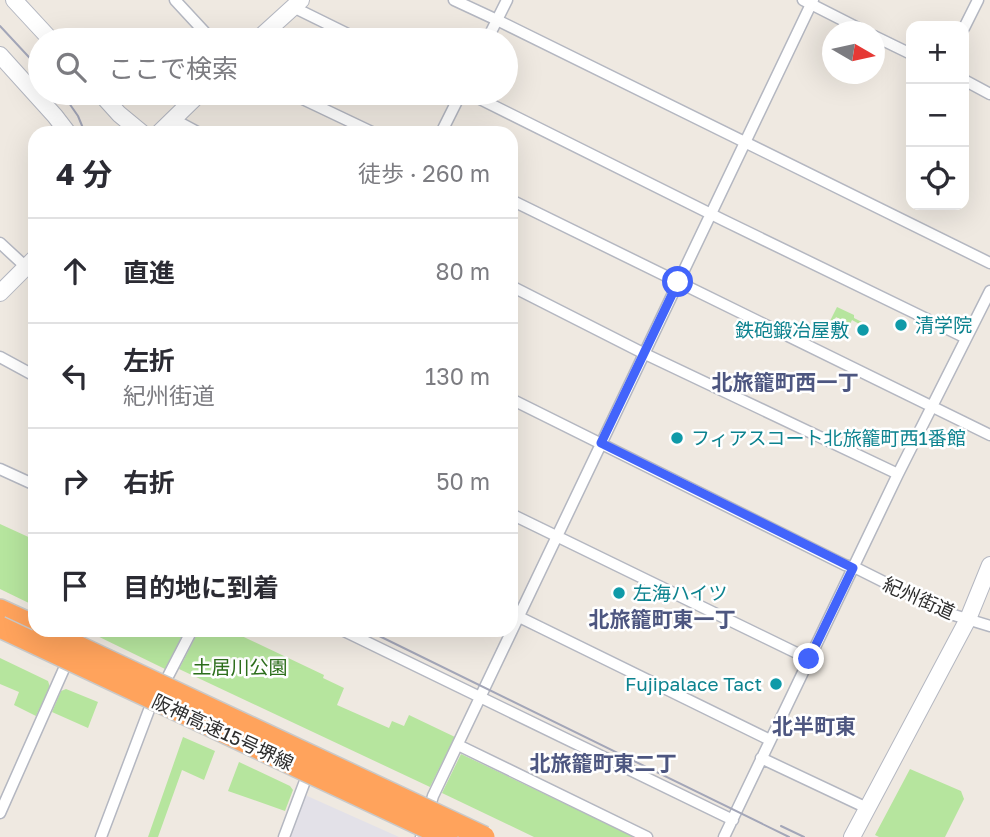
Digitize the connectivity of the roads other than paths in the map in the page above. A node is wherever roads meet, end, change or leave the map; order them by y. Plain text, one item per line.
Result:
1 (14, 0) edge
2 (175, 0) edge
3 (454, 0) edge
4 (507, 0) edge
5 (978, 0) edge
6 (809, 1) edge
7 (297, 4) edge
8 (497, 20) junction
9 (846, 21) edge
10 (968, 21) edge
11 (40, 28) edge
12 (201, 28) edge
13 (270, 28) edge
14 (339, 28) edge
15 (493, 28) edge
16 (513, 28) edge
17 (518, 30) edge
18 (885, 41) edge
19 (906, 52) edge
20 (0, 55) edge
21 (969, 83) edge
22 (28, 86) edge
23 (990, 94) edge
24 (45, 105) edge
25 (111, 105) edge
26 (188, 105) edge
27 (315, 105) edge
28 (455, 105) edge
29 (492, 105) edge
30 (173, 119) junction
31 (63, 126) edge
32 (134, 126) edge
33 (166, 126) edge
34 (186, 126) edge
35 (359, 126) edge
36 (444, 126) edge
37 (745, 142) junction
38 (518, 203) edge
39 (712, 215) junction
40 (0, 243) edge
41 (28, 262) edge
42 (990, 262) edge
43 (28, 265) edge
44 (678, 282) junction
45 (518, 290) edge
46 (990, 291) edge
47 (0, 293) edge
48 (966, 338) junction
49 (643, 353) junction
50 (0, 357) edge
51 (28, 372) edge
52 (518, 402) edge
53 (931, 407) junction
54 (990, 435) edge
55 (601, 443) junction
56 (0, 469) edge
57 (898, 474) junction
58 (28, 482) edge
59 (518, 518) edge
60 (557, 537) junction
61 (990, 565) edge
62 (853, 568) junction
63 (0, 608) edge
64 (518, 609) edge
65 (518, 616) edge
66 (968, 619) junction
67 (28, 621) edge
68 (990, 626) edge
69 (0, 629) edge
70 (58, 637) edge
71 (65, 637) edge
72 (188, 637) edge
73 (356, 637) edge
74 (506, 637) edge
75 (809, 659) junction
76 (67, 662) junction
77 (164, 684) junction
78 (480, 698) junction
79 (152, 702) junction
80 (770, 740) junction
81 (458, 745) junction
82 (761, 758) junction
83 (308, 773) junction
84 (429, 807) junction
85 (867, 808) junction
86 (0, 813) edge
87 (733, 820) junction
88 (423, 833) edge
89 (101, 837) edge
90 (284, 837) edge
91 (445, 837) edge
92 (484, 837) edge
93 (491, 837) edge
94 (648, 837) edge
95 (724, 837) edge
96 (852, 837) edge

1 - 11 street
2 - 12 street
3 - 8 street
4 - 8 street
5 - 10 street
6 - 9 street
6 - 37 street
7 - 13 street
7 - 14 street
8 - 15 street
8 - 16 street
17 - 37 street
18 - 19 street
20 - 22 street
21 - 23 street
24 - 31 street
25 - 32 street
26 - 30 street
27 - 35 street
28 - 36 street
29 - 39 street
30 - 33 street
30 - 34 street
37 - 39 street
37 - 42 street
38 - 44 street
39 - 44 street
39 - 48 street
40 - 41 street
43 - 47 street
44 - 49 street
44 - 53 street
45 - 49 street
46 - 48 street
48 - 53 street
49 - 55 street
49 - 57 street
50 - 51 street
52 - 55 street, 紀州街道
53 - 54 street
53 - 57 street
55 - 60 street
55 - 62 street, 紀州街道
56 - 58 street
57 - 62 street
59 - 60 street
60 - 64 street
60 - 75 street
61 - 66 street
62 - 66 street, 紀州街道
62 - 75 street
63 - 67 highway
65 - 80 street
66 - 68 street, 紀州街道
66 - 85 street
69 - 76 street
69 - 91 highway, 阪神高速15号堺線, bridge
70 - 92 highway, 阪神高速15号堺線, bridge
71 - 77 street
72 - 77 street
73 - 78 street
74 - 78 street
75 - 80 street
76 - 79 street
76 - 86 street
77 - 79 street
77 - 84 street
78 - 81 street
78 - 87 street
79 - 83 street
79 - 89 street
80 - 82 street
81 - 84 street
81 - 94 street
82 - 85 street
82 - 87 street
83 - 88 street
83 - 90 street
84 - 88 street
84 - 93 street
85 - 96 street
87 - 95 street
88 - 91 street

